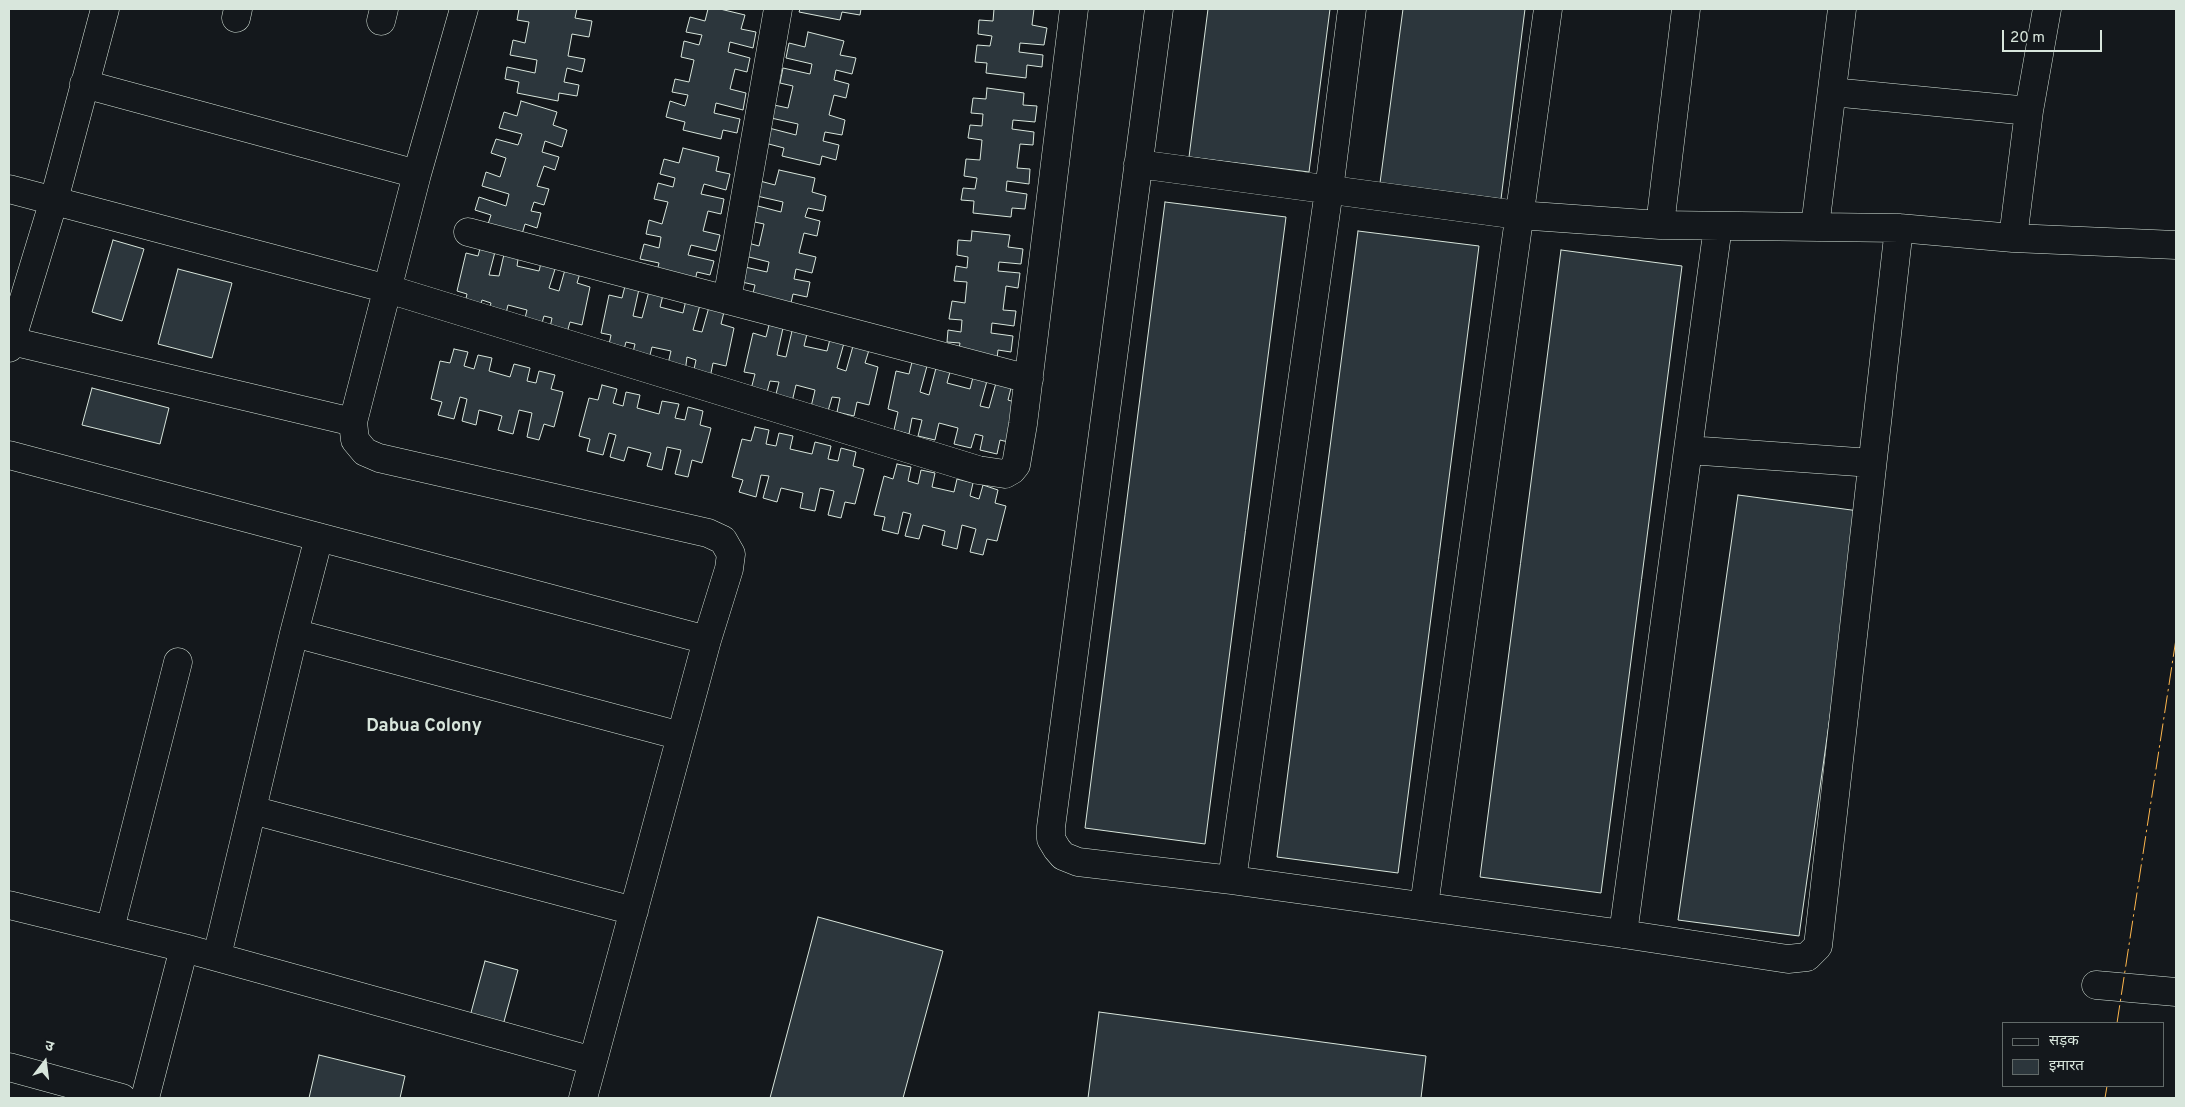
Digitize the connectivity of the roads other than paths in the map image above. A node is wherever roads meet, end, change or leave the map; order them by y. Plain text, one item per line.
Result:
1 (105, 9) edge
2 (464, 9) edge
3 (778, 9) edge
4 (1074, 9) edge
5 (1159, 9) edge
6 (1352, 9) edge
7 (1548, 9) edge
8 (1686, 9) edge
9 (1842, 9) edge
10 (2047, 9) edge
11 (84, 84) junction
12 (1832, 92) junction
13 (2030, 111) junction
14 (1138, 164) junction
15 (418, 174) junction
16 (9, 189) edge
17 (1329, 190) junction
18 (54, 200) junction
19 (1518, 215) junction
20 (1660, 225) junction
21 (1718, 226) junction
22 (1815, 227) junction
23 (1899, 228) junction
24 (468, 232) dead end
25 (2013, 238) junction
26 (2176, 246) edge
27 (388, 289) junction
28 (727, 300) junction
29 (10, 344) edge
30 (1028, 379) junction
31 (352, 422) junction
32 (1688, 450) junction
33 (9, 455) edge
34 (1872, 463) junction
35 (319, 537) junction
36 (294, 633) junction
37 (707, 640) junction
38 (178, 662) dead end
39 (681, 736) junction
40 (252, 810) junction
41 (1232, 880) junction
42 (9, 906) edge
43 (1424, 906) junction
44 (634, 912) junction
45 (110, 929) junction
46 (1623, 934) junction
47 (184, 948) junction
48 (217, 956) junction
49 (2096, 985) dead end
50 (2176, 992) edge
51 (593, 1061) junction
52 (9, 1067) edge
53 (122, 1098) edge
54 (145, 1098) edge
55 (583, 1098) edge

1 - 11 street
2 - 15 street
3 - 28 street
4 - 30 street
5 - 14 street
6 - 17 street
7 - 19 street
8 - 20 street
9 - 12 street
10 - 13 street
11 - 15 street
11 - 18 street
12 - 13 street
12 - 22 street
13 - 25 street
14 - 17 street
14 - 41 street
15 - 27 street
16 - 18 street
17 - 19 street
17 - 41 street
18 - 27 street
18 - 29 street
19 - 20 street
19 - 43 street
20 - 21 street
21 - 22 street
21 - 32 street
22 - 23 street
23 - 25 street
23 - 34 street
24 - 28 street
25 - 26 street
27 - 30 street
27 - 31 street
28 - 30 street
29 - 31 street
31 - 37 street
32 - 34 street
32 - 46 street
33 - 35 street
34 - 46 street
35 - 36 street
35 - 37 street
36 - 39 street
36 - 40 street
37 - 39 street
38 - 45 street
39 - 44 street
40 - 44 street
40 - 48 street
41 - 43 street
42 - 45 street
43 - 46 street
44 - 51 street
45 - 47 street
47 - 48 street
47 - 54 street
48 - 51 street
49 - 50 street
51 - 55 street
52 - 53 street

